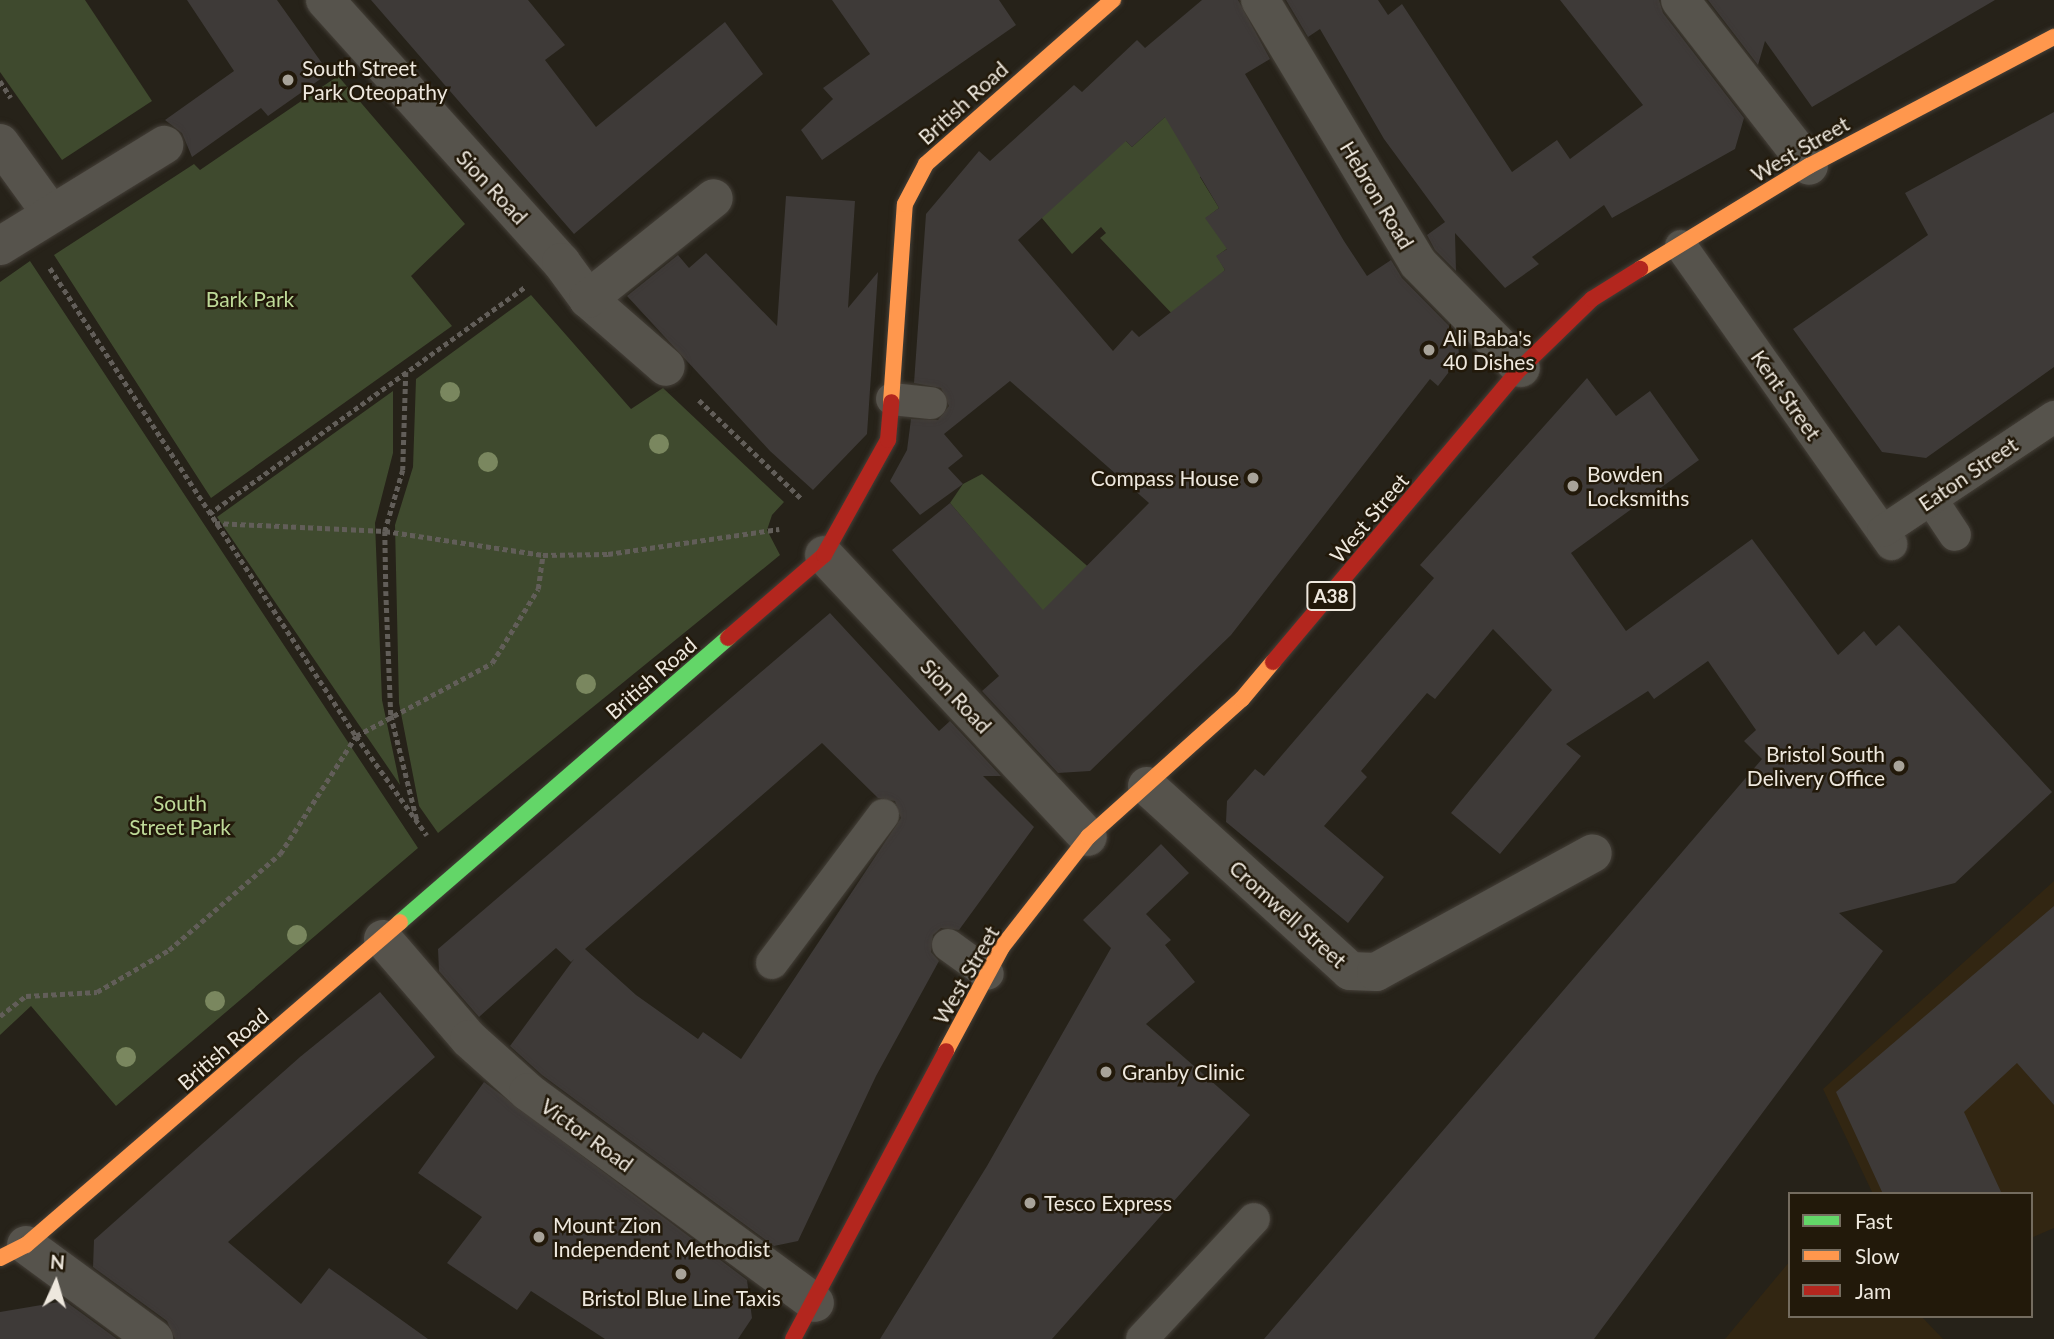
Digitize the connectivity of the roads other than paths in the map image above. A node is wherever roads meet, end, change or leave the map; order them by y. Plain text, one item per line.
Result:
1 (324, 0) edge
2 (1260, 0) edge
3 (1680, 0) edge
4 (1094, 5) edge
5 (2054, 37) edge
6 (0, 144) edge
7 (164, 145) dead end
8 (1809, 166) junction
9 (714, 198) dead end
10 (25, 229) edge
11 (1681, 246) junction
12 (588, 299) junction
13 (666, 367) road end
14 (1521, 368) junction
15 (892, 399) junction
16 (931, 403) dead end
17 (2054, 417) edge
18 (1931, 499) junction
19 (1955, 535) dead end
20 (1887, 538) joint
21 (824, 555) junction
22 (1147, 786) junction
23 (883, 815) dead end
24 (1088, 837) junction
25 (1593, 853) dead end
26 (383, 939) junction
27 (948, 945) dead end
28 (772, 963) dead end
29 (988, 974) junction
30 (1254, 1219) dead end
31 (13, 1251) edge
32 (815, 1303) junction
33 (154, 1339) edge
34 (793, 1339) edge
35 (1142, 1339) edge

1 - 12 street, Sion Road
2 - 14 street, Hebron Road
3 - 8 street
4 - 15 main road, British Road
5 - 8 main road, West Street / A38
6 - 10 street
7 - 10 street
8 - 11 main road, West Street / A38
9 - 12 street
11 - 14 main road, West Street / A38
11 - 20 lane, Kent Street
12 - 13 street, Sion Road
14 - 22 main road, West Street / A38
15 - 16 lane
15 - 21 main road, British Road
17 - 18 lane, Eaton Street
18 - 19 lane
18 - 20 lane, Eaton Street
21 - 24 street, Sion Road
21 - 26 main road, British Road
22 - 24 main road, West Street / A38
22 - 25 street, Cromwell Street
23 - 28 lane
24 - 29 main road, West Street / A38
26 - 31 main road, British Road
26 - 32 street, Victor Road
27 - 29 lane
29 - 32 main road, West Street / A38
30 - 35 lane
31 - 33 street
32 - 34 main road, West Street / A38

